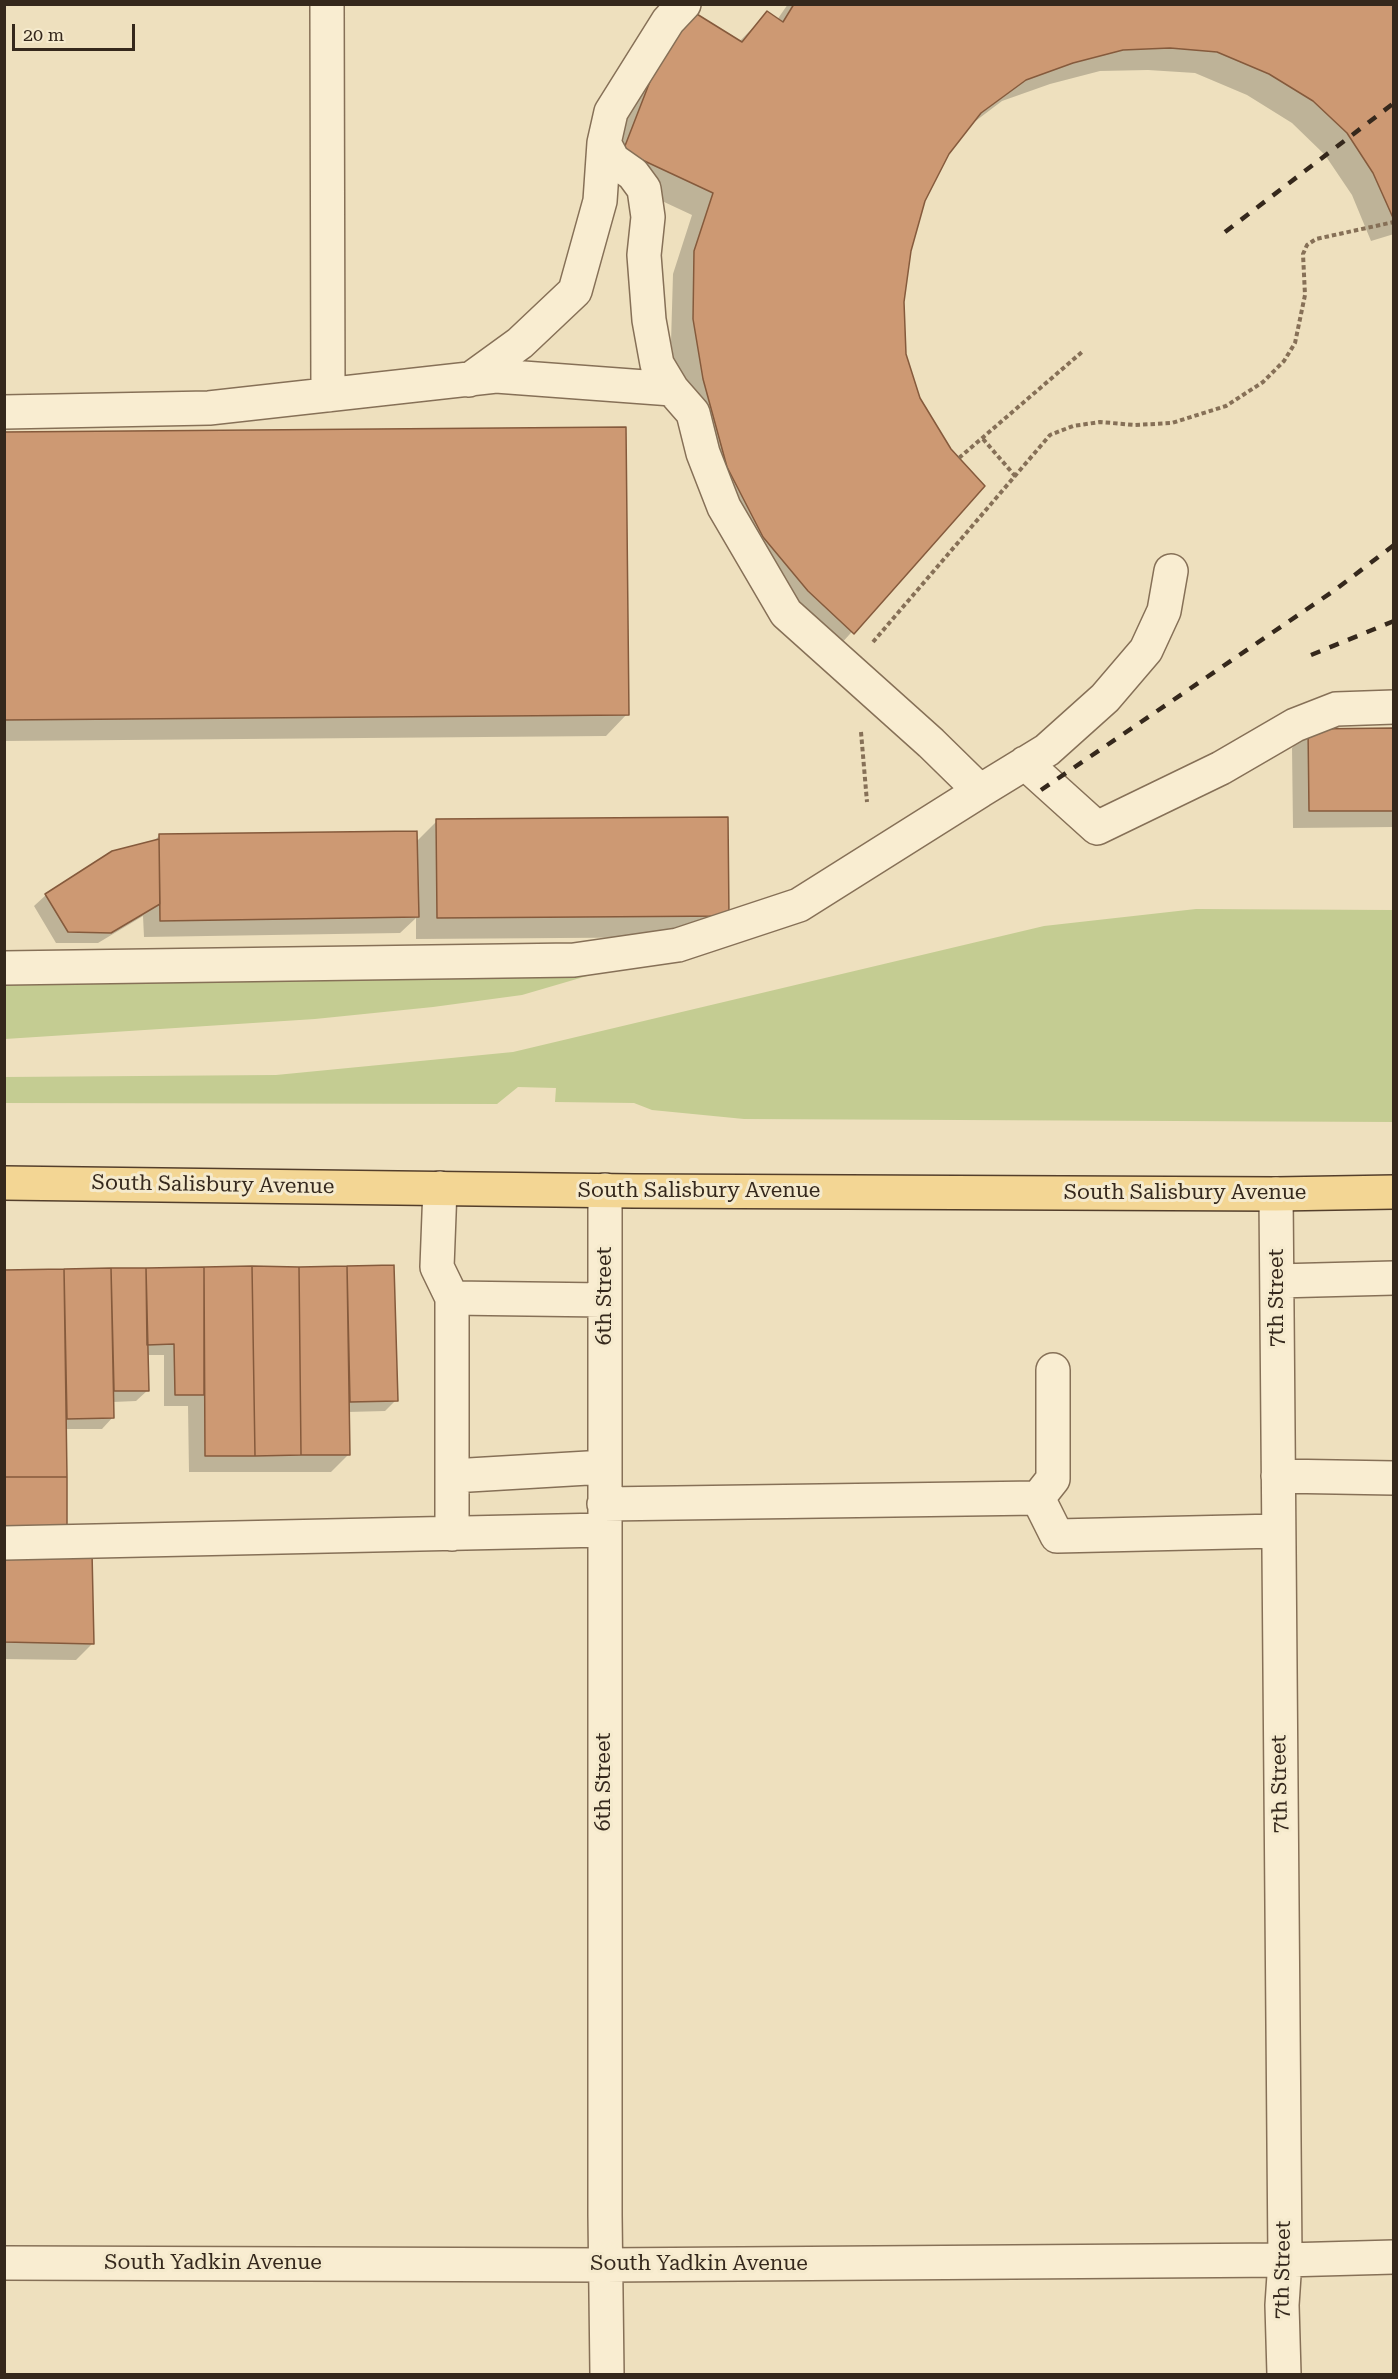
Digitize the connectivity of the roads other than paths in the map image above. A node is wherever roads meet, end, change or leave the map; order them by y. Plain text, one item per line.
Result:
1 (327, 4) edge
2 (684, 4) edge
3 (604, 143) junction
4 (468, 380) junction
5 (672, 389) junction
6 (328, 395) junction
7 (4, 412) edge
8 (1171, 571) dead end
9 (1394, 707) edge
10 (1026, 763) junction
11 (980, 791) junction
12 (4, 968) edge
13 (4, 1183) edge
14 (440, 1188) junction
15 (605, 1190) junction
16 (1394, 1191) edge
17 (1276, 1194) junction
18 (1394, 1278) edge
19 (1276, 1281) junction
20 (452, 1299) junction
21 (605, 1299) junction
22 (1053, 1370) dead end
23 (605, 1467) junction
24 (452, 1476) junction
25 (1278, 1476) junction
26 (1394, 1478) edge
27 (1038, 1498) junction
28 (604, 1517) junction
29 (1278, 1531) junction
30 (452, 1534) junction
31 (4, 1543) edge
32 (1394, 2257) edge
33 (1285, 2260) junction
34 (4, 2263) edge
35 (605, 2265) junction
36 (607, 2374) edge
37 (1284, 2374) edge

1 - 6 street
2 - 3 street
3 - 4 street
3 - 5 street
4 - 5 street
4 - 6 street
5 - 11 street
6 - 7 street
8 - 10 street
9 - 10 street
10 - 11 street
11 - 12 street
13 - 14 main road, South Salisbury Avenue
14 - 15 main road, South Salisbury Avenue
14 - 20 street
15 - 17 main road, South Salisbury Avenue
15 - 21 street, 6th Street
16 - 17 main road, South Salisbury Avenue
17 - 19 street, 7th Street
18 - 19 street
19 - 25 street, 7th Street
20 - 21 street
20 - 24 street
21 - 23 street, 6th Street
22 - 27 street
23 - 24 street
23 - 28 street, 6th Street
24 - 30 street
25 - 26 street
25 - 29 street, 7th Street
27 - 28 street
27 - 29 street
28 - 30 street
28 - 35 street, 6th Street
29 - 33 street, 7th Street
30 - 31 street
32 - 33 street, South Yadkin Avenue
33 - 35 street, South Yadkin Avenue
33 - 37 street, 7th Street
34 - 35 street, South Yadkin Avenue
35 - 36 street, 6th Street

